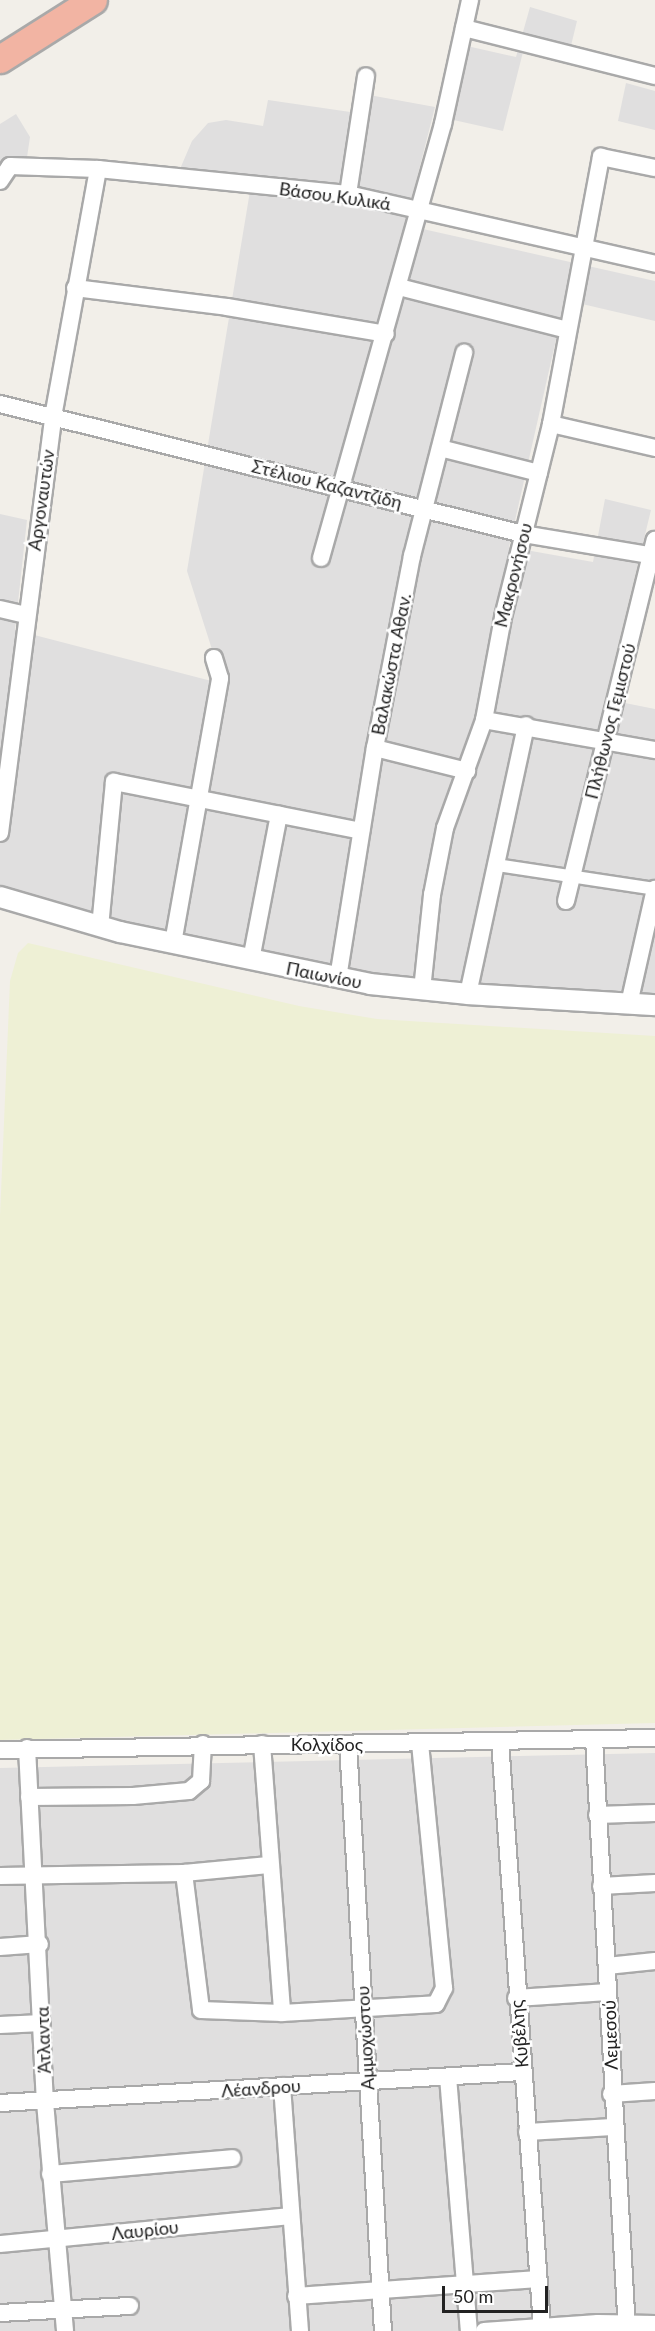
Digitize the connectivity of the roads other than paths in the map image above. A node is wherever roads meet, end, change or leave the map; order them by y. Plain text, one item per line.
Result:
1 (93, 0) edge
2 (470, 0) edge
3 (464, 28) junction
4 (0, 59) edge
5 (366, 76) dead end
6 (655, 76) edge
7 (655, 168) edge
8 (98, 169) junction
9 (0, 181) edge
10 (348, 194) junction
11 (419, 209) junction
12 (584, 246) junction
13 (655, 264) edge
14 (399, 287) junction
15 (75, 288) junction
16 (568, 330) junction
17 (386, 334) junction
18 (464, 353) dead end
19 (0, 404) edge
20 (53, 417) junction
21 (551, 424) junction
22 (440, 448) junction
23 (655, 448) edge
24 (539, 473) junction
25 (342, 487) junction
26 (423, 509) junction
27 (523, 534) junction
28 (654, 551) edge
29 (321, 558) dead end
30 (0, 609) edge
31 (25, 615) junction
32 (214, 658) dead end
33 (484, 720) junction
34 (526, 725) junction
35 (604, 738) junction
36 (5, 744) edge
37 (375, 748) junction
38 (655, 750) edge
39 (467, 771) junction
40 (198, 798) junction
41 (279, 815) junction
42 (361, 831) junction
43 (0, 832) edge
44 (497, 865) junction
45 (572, 875) junction
46 (655, 889) edge
47 (0, 897) edge
48 (566, 901) dead end
49 (100, 927) junction
50 (174, 943) junction
51 (251, 960) junction
52 (338, 978) junction
53 (422, 990) junction
54 (468, 994) junction
55 (628, 1004) junction
56 (655, 1005) edge
57 (655, 1738) edge
58 (594, 1739) junction
59 (500, 1741) junction
60 (420, 1743) junction
61 (203, 1744) junction
62 (262, 1744) junction
63 (348, 1744) junction
64 (27, 1748) junction
65 (0, 1750) edge
66 (29, 1797) junction
67 (655, 1813) edge
68 (597, 1815) junction
69 (269, 1865) junction
70 (184, 1873) junction
71 (0, 1876) edge
72 (35, 1877) junction
73 (655, 1883) edge
74 (601, 1886) junction
75 (40, 1944) junction
76 (0, 1947) edge
77 (655, 1961) edge
78 (607, 1966) junction
79 (608, 1992) junction
80 (516, 1998) junction
81 (364, 2006) junction
82 (282, 2013) junction
83 (42, 2023) junction
84 (0, 2025) edge
85 (522, 2072) junction
86 (448, 2077) junction
87 (367, 2082) junction
88 (282, 2086) junction
89 (655, 2091) edge
90 (612, 2094) junction
91 (45, 2102) junction
92 (0, 2103) edge
93 (613, 2127) junction
94 (527, 2132) junction
95 (232, 2158) dead end
96 (50, 2174) junction
97 (291, 2216) junction
98 (57, 2239) junction
99 (0, 2244) edge
100 (538, 2280) junction
101 (466, 2285) junction
102 (380, 2290) junction
103 (296, 2296) junction
104 (130, 2306) dead end
105 (63, 2308) junction
106 (0, 2313) edge
107 (655, 2324) edge
108 (542, 2327) junction
109 (627, 2328) edge
110 (65, 2331) edge
111 (300, 2331) edge
112 (383, 2331) edge
113 (469, 2331) edge
114 (484, 2331) edge

1 - 4 highway
2 - 3 street
3 - 6 street
3 - 11 street
5 - 10 street
7 - 12 street, Μακρονήσου
8 - 9 street, Βάσου Κυλικά
8 - 10 street, Βάσου Κυλικά
8 - 15 street, Αργοναυτών
10 - 11 street, Βάσου Κυλικά
11 - 12 street, Βάσου Κυλικά
11 - 14 street
12 - 13 street, Βάσου Κυλικά
12 - 16 street, Μακρονήσου
14 - 16 street
14 - 17 street
15 - 17 street
15 - 20 street, Αργοναυτών
16 - 21 street, Μακρονήσου
17 - 25 street
18 - 22 street, Βαλακώστα Αθαν.
19 - 20 street, Στέλιου Καζαντζίδη
20 - 25 street, Στέλιου Καζαντζίδη
20 - 31 street, Αργοναυτών
21 - 23 street
21 - 24 street, Μακρονήσου
22 - 24 street
22 - 26 street, Βαλακώστα Αθαν.
24 - 27 street, Μακρονήσου
25 - 26 street, Στέλιου Καζαντζίδη
25 - 29 street
26 - 27 street, Στέλιου Καζαντζίδη
26 - 37 street, Βαλακώστα Αθαν.
27 - 28 street, Στέλιου Καζαντζίδη
27 - 33 street, Μακρονήσου
28 - 35 street, Πλήθωνος Γεμιστού
30 - 31 street
31 - 36 street, Αργοναυτών
32 - 40 street
33 - 34 street
33 - 39 street, Μακρονήσου
34 - 35 street
34 - 44 street
35 - 38 street
35 - 45 street, Πλήθωνος Γεμιστού
36 - 43 street, Αργοναυτών
37 - 39 street
37 - 42 street, Βαλακώστα Αθαν.
39 - 53 street, Μακρονήσου
40 - 41 street
40 - 49 street
40 - 50 street
41 - 42 street
41 - 51 street
42 - 52 street, Βαλακώστα Αθαν.
44 - 45 street
44 - 54 street
45 - 46 street
45 - 48 street, Πλήθωνος Γεμιστού
46 - 55 street
47 - 49 street, Παιωνίου
49 - 50 street, Παιωνίου
50 - 51 street, Παιωνίου
51 - 52 street, Παιωνίου
52 - 53 street, Παιωνίου
53 - 54 street, Παιωνίου
54 - 55 street, Παιωνίου
55 - 56 street, Παιωνίου
57 - 58 street, Κολχίδος
58 - 59 street, Κολχίδος
58 - 68 street, Λεμεσού
59 - 60 street, Κολχίδος
59 - 80 street, Κυβέλης
60 - 63 street, Κολχίδος
60 - 81 street
61 - 62 street, Κολχίδος
61 - 64 street, Κολχίδος
61 - 66 street
62 - 63 street, Κολχίδος
62 - 69 street
63 - 81 street, Αμμοχώστου
64 - 65 street, Κολχίδος
64 - 66 street, Άτλαντα
66 - 72 street, Άτλαντα
67 - 68 street
68 - 74 street, Λεμεσού
69 - 70 street
69 - 82 street
70 - 72 street
70 - 82 street
71 - 72 street
72 - 75 street, Άτλαντα
73 - 74 street
74 - 78 street, Λεμεσού
75 - 76 street
75 - 83 street, Άτλαντα
77 - 78 street
78 - 79 street, Λεμεσού
79 - 80 street
79 - 90 street, Λεμεσού
80 - 85 street, Κυβέλης
81 - 82 street
81 - 87 street, Αμμοχώστου
83 - 84 street
83 - 91 street, Άτλαντα
85 - 86 street, Λέανδρου
85 - 94 street, Κυβέλης
86 - 87 street, Λέανδρου
86 - 101 street
87 - 88 street, Λέανδρου
87 - 102 street, Αμμοχώστου
88 - 91 street, Λέανδρου
88 - 97 street
89 - 90 street
90 - 93 street, Λεμεσού
91 - 92 street, Λέανδρου
91 - 96 street, Άτλαντα
93 - 94 street
93 - 109 street, Λεμεσού
94 - 100 street, Κυβέλης
95 - 96 street
96 - 98 street, Άτλαντα
97 - 98 street, Λαυρίου
97 - 103 street
98 - 99 street, Λαυρίου
98 - 105 street, Άτλαντα
100 - 101 street
100 - 108 street, Κυβέλης
101 - 102 street
101 - 113 street
102 - 103 street
102 - 112 street, Αμμοχώστου
103 - 111 street
104 - 105 street
105 - 106 street
105 - 110 street, Άτλαντα
107 - 109 street
108 - 109 street
108 - 114 street

